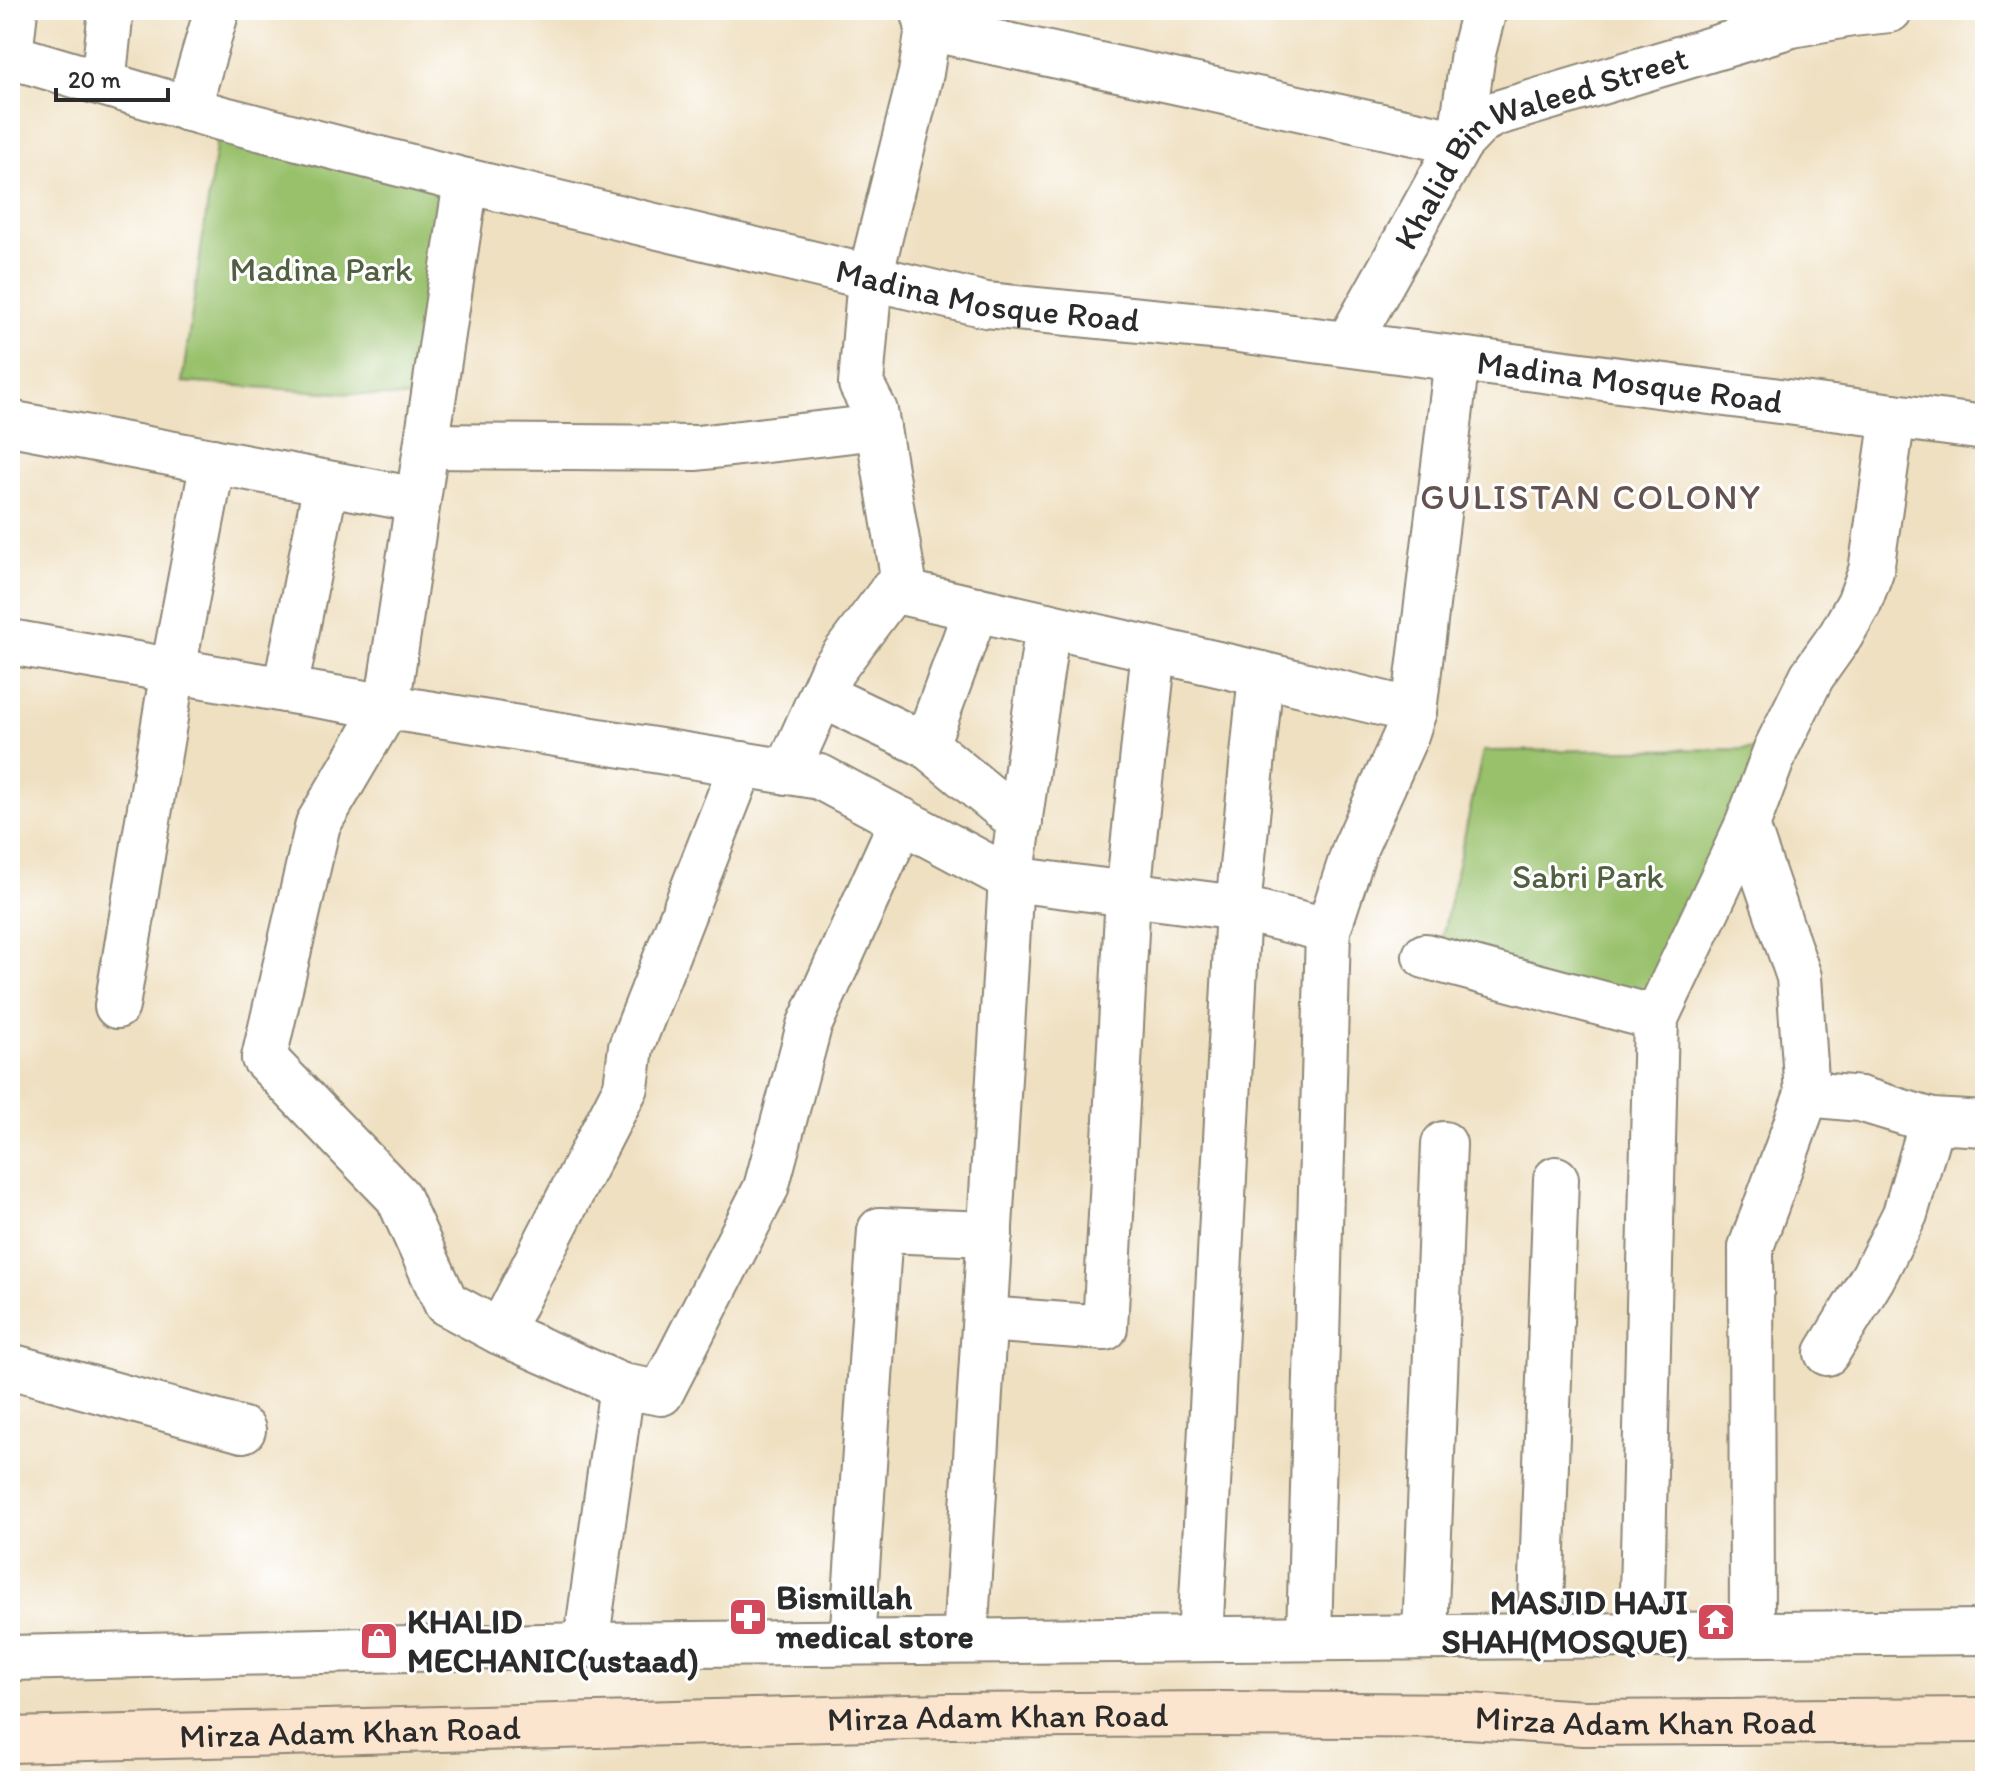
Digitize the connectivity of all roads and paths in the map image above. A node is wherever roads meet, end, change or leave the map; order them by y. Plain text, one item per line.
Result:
1 (15, 10) edge
2 (111, 10) edge
3 (217, 10) edge
4 (1484, 10) edge
5 (1865, 11) edge
6 (1792, 17) edge
7 (926, 19) edge
8 (10, 56) edge
9 (103, 83) junction
10 (188, 109) junction
11 (1460, 143) junction
12 (466, 181) junction
13 (870, 277) junction
14 (1348, 344) junction
15 (1457, 359) junction
16 (1893, 416) junction
17 (10, 423) edge
18 (878, 427) junction
19 (1985, 428) edge
20 (427, 446) junction
21 (213, 461) junction
22 (326, 483) junction
23 (418, 500) junction
24 (892, 590) junction
25 (976, 609) junction
26 (1048, 625) junction
27 (10, 642) edge
28 (1154, 650) junction
29 (173, 670) junction
30 (1261, 674) junction
31 (285, 690) junction
32 (821, 695) junction
33 (387, 707) junction
34 (1414, 711) junction
35 (926, 745) junction
36 (742, 764) junction
37 (787, 772) junction
38 (902, 820) junction
39 (1020, 822) junction
40 (1747, 826) junction
41 (1011, 879) junction
42 (1128, 894) junction
43 (1238, 908) junction
44 (1328, 930) junction
45 (1425, 956) dead end
46 (117, 1006) dead end
47 (1656, 1018) junction
48 (1807, 1094) junction
49 (1932, 1121) junction
50 (1985, 1124) edge
51 (1444, 1144) dead end
52 (1556, 1179) dead end
53 (990, 1234) junction
54 (985, 1319) junction
55 (500, 1332) junction
56 (1827, 1353) dead end
57 (10, 1366) edge
58 (622, 1386) junction
59 (243, 1430) dead end
60 (1985, 1632) edge
61 (1752, 1633) junction
62 (1540, 1635) junction
63 (1641, 1635) junction
64 (1425, 1636) junction
65 (1309, 1637) junction
66 (1200, 1639) junction
67 (965, 1641) junction
68 (852, 1642) junction
69 (586, 1645) junction
70 (10, 1658) edge
71 (1985, 1720) edge
72 (10, 1740) edge

1 - 8 street
2 - 9 street
3 - 10 street
4 - 11 street
5 - 6 street, Khalid Bin Waleed Street
6 - 11 street, Khalid Bin Waleed Street
7 - 11 street
7 - 13 street
8 - 9 street, Madina Mosque Road
9 - 10 street, Madina Mosque Road
10 - 12 street, Madina Mosque Road
11 - 14 street, Khalid Bin Waleed Street
12 - 13 street, Madina Mosque Road
12 - 20 street
13 - 14 street, Madina Mosque Road
13 - 18 street
14 - 15 street, Madina Mosque Road
15 - 16 street, Madina Mosque Road
15 - 34 street
16 - 19 street, Madina Mosque Road
16 - 40 street
17 - 21 street
18 - 20 street
18 - 24 street
20 - 23 street
21 - 22 street
21 - 29 street
22 - 23 street
22 - 31 street
23 - 33 street
24 - 25 street
24 - 32 street
25 - 26 street
25 - 35 street
26 - 28 street
26 - 39 street
27 - 29 street
28 - 30 street
28 - 42 street
29 - 31 street
29 - 46 street
30 - 34 street
30 - 43 street
31 - 33 street
32 - 35 street
32 - 37 street
33 - 36 street
33 - 55 street
34 - 44 street
35 - 39 street
36 - 37 street
36 - 55 street
37 - 38 street
38 - 41 street
38 - 58 street
39 - 41 street
40 - 47 street
40 - 48 street
41 - 42 street
41 - 53 street
42 - 43 street
42 - 54 street
43 - 44 street
43 - 66 street
44 - 65 street
45 - 47 street
47 - 63 street
48 - 49 street
48 - 61 street
49 - 50 street
49 - 56 street
51 - 64 street
52 - 62 street
53 - 54 street
53 - 68 street
54 - 67 street
55 - 58 street
57 - 59 street
58 - 69 street
60 - 61 street
61 - 63 street
62 - 63 street
62 - 64 street
64 - 65 street
65 - 66 street
66 - 67 street
67 - 68 street
68 - 69 street
69 - 70 street
71 - 72 main road, Mirza Adam Khan Road

